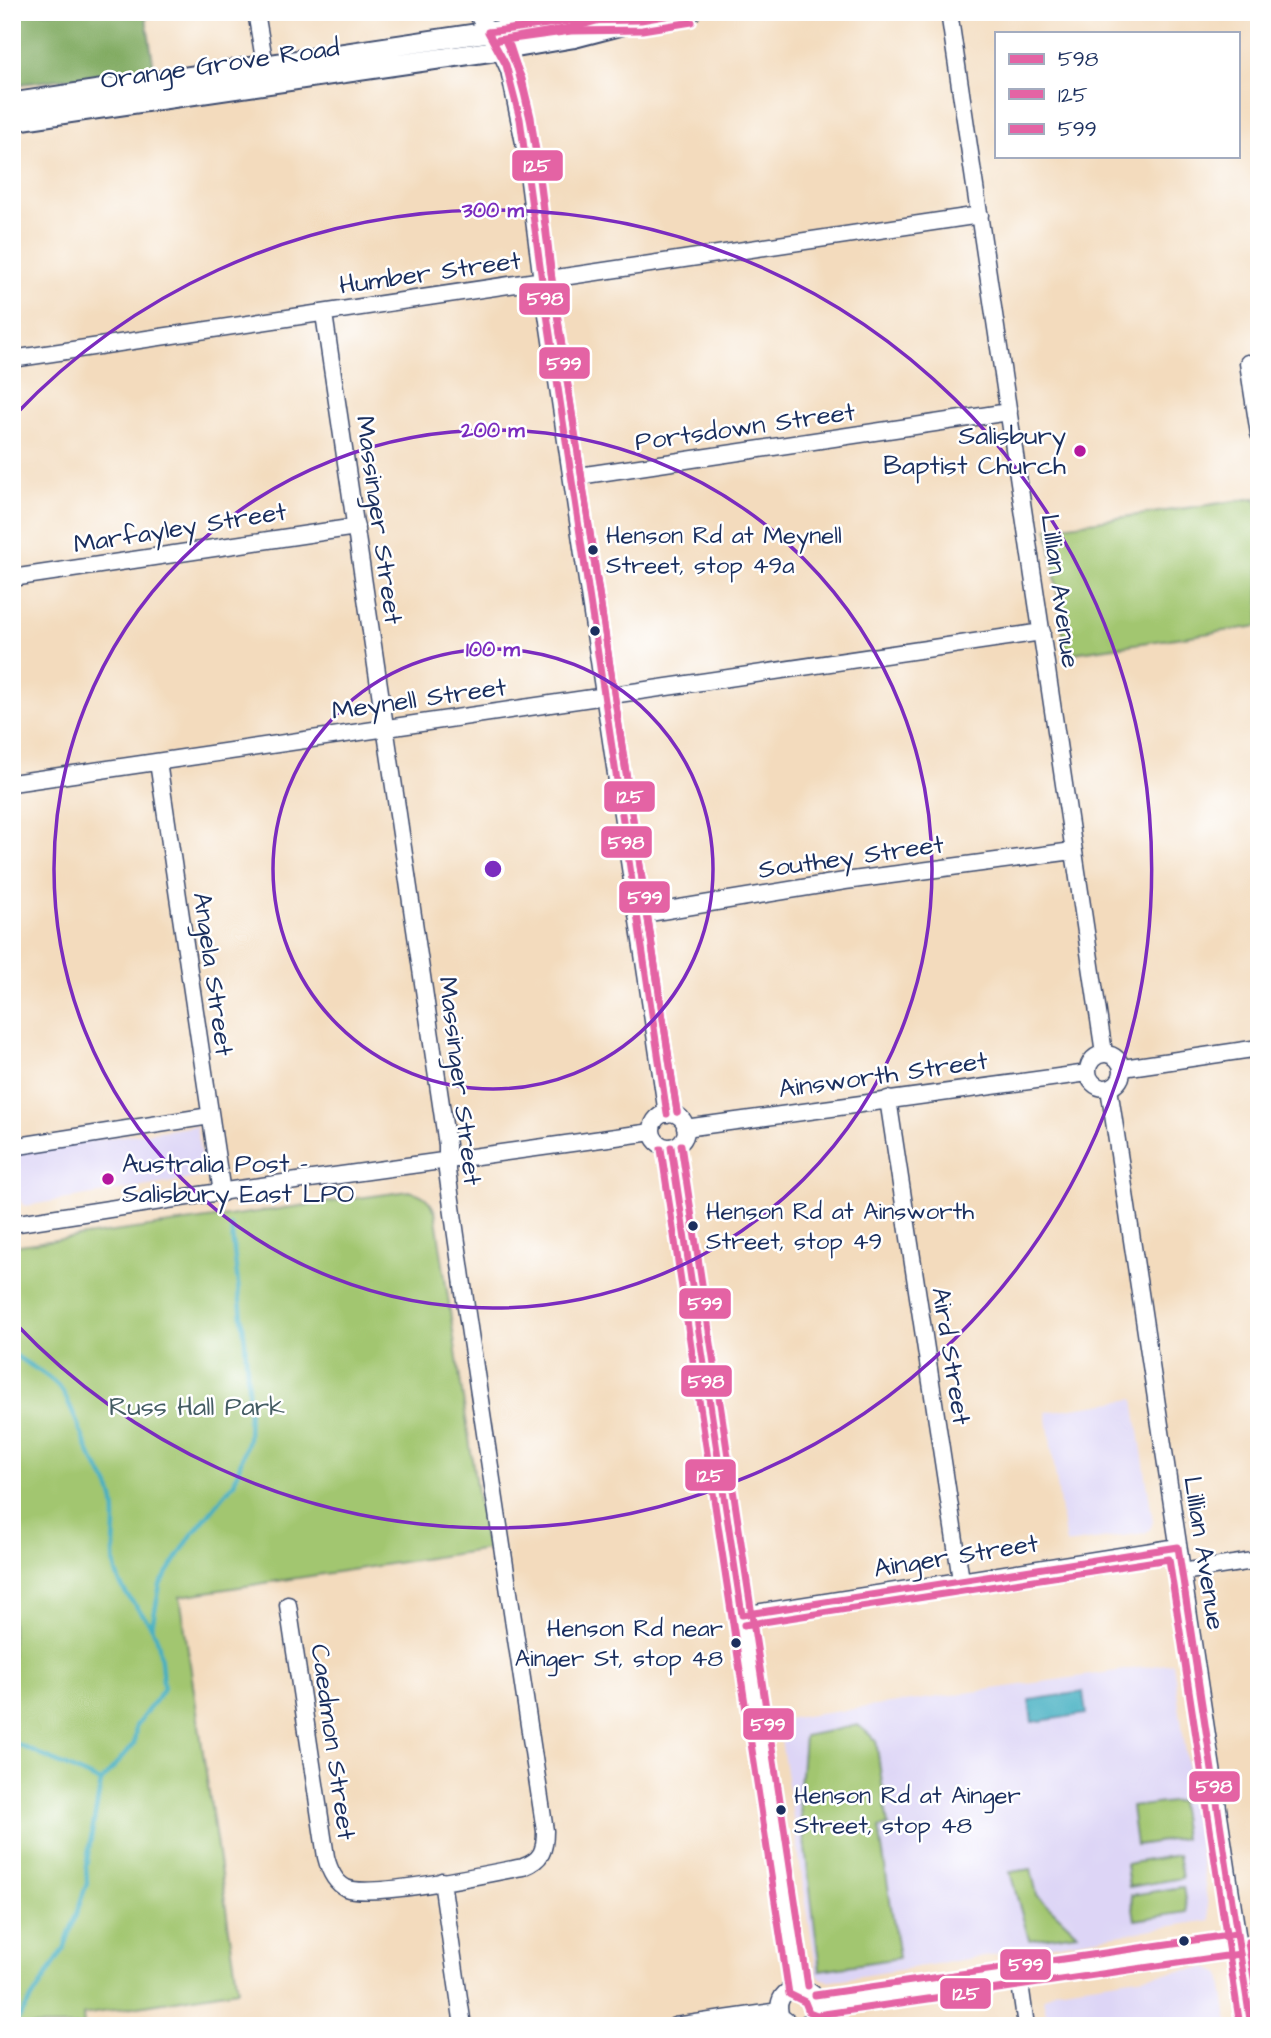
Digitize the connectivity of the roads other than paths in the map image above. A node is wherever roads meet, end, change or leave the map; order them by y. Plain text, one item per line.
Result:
1 (257, 12) edge
2 (476, 12) edge
3 (690, 12) edge
4 (949, 12) edge
5 (641, 20) junction
6 (488, 32) junction
7 (500, 50) junction
8 (267, 75) junction
9 (12, 103) edge
10 (12, 121) edge
11 (980, 215) junction
12 (542, 281) junction
13 (324, 314) junction
14 (12, 359) edge
15 (1248, 363) dead end
16 (1009, 412) junction
17 (1259, 434) edge
18 (572, 477) junction
19 (356, 527) junction
20 (12, 578) edge
21 (1042, 632) junction
22 (604, 696) junction
23 (385, 729) junction
24 (158, 762) junction
25 (12, 783) edge
26 (1073, 851) junction
27 (636, 915) junction
28 (1259, 1048) edge
29 (1104, 1053) junction
30 (1123, 1068) junction
31 (1088, 1073) junction
32 (1109, 1088) junction
33 (888, 1099) junction
34 (667, 1114) junction
35 (209, 1116) junction
36 (685, 1128) junction
37 (652, 1132) junction
38 (12, 1147) edge
39 (671, 1147) junction
40 (447, 1161) junction
41 (222, 1193) junction
42 (12, 1224) edge
43 (1178, 1546) junction
44 (1259, 1560) edge
45 (1182, 1572) junction
46 (961, 1580) junction
47 (288, 1605) dead end
48 (741, 1615) junction
49 (442, 1881) junction
50 (1238, 1944) junction
51 (1019, 1976) junction
52 (1252, 1985) edge
53 (798, 1987) junction
54 (817, 2005) junction
55 (779, 2011) junction
56 (463, 2026) edge
57 (675, 2026) edge
58 (793, 2026) edge
59 (804, 2026) edge
60 (1026, 2026) edge
61 (1251, 2026) edge

1 - 8 street
2 - 6 street
3 - 5 main road, Orange Grove Road
4 - 11 street, Lillian Avenue
5 - 6 main road, Orange Grove Road
5 - 7 main road, Orange Grove Road
6 - 7 street
6 - 8 main road, Orange Grove Road
7 - 8 main road, Orange Grove Road
7 - 12 street
8 - 9 main road, Orange Grove Road
8 - 10 main road, Orange Grove Road
11 - 12 street, Humber Street
11 - 16 street, Lillian Avenue
12 - 13 street, Humber Street
12 - 18 street
13 - 14 street, Humber Street
13 - 19 street, Massinger Street
15 - 17 street
16 - 18 street, Portsdown Street
16 - 21 street, Lillian Avenue
18 - 22 street
19 - 20 street, Marfayley Street
19 - 23 street, Massinger Street
21 - 22 street, Meynell Street
21 - 26 street, Lillian Avenue
22 - 23 street, Meynell Street
22 - 27 street
23 - 24 street, Meynell Street
23 - 40 street, Massinger Street
24 - 25 street, Meynell Street
24 - 35 street, Angela Street
26 - 27 street, Southey Street
26 - 29 street, Lillian Avenue
27 - 34 street
28 - 30 street
29 - 30 street
29 - 31 street
30 - 32 street
31 - 32 street
31 - 33 street, Ainsworth Street
32 - 43 street, Lillian Avenue
33 - 36 street, Ainsworth Street
33 - 46 street, Aird Street
34 - 36 street
34 - 37 street
35 - 38 street
35 - 41 street, Angela Street
36 - 39 street
37 - 39 street
37 - 40 street
39 - 48 street
40 - 41 street
40 - 49 street, Massinger Street
41 - 42 street
43 - 45 street, Lillian Avenue
43 - 46 street, Ainger Street
44 - 45 street
45 - 50 street, Lillian Avenue
46 - 48 street, Ainger Street
47 - 49 street, Caedmon Street
48 - 53 street
49 - 56 street
50 - 51 street
50 - 52 street, Lillian Avenue
51 - 54 street
51 - 60 street
52 - 61 street, Lillian Avenue
53 - 54 street
53 - 55 street
54 - 59 street
55 - 57 street
55 - 58 street

